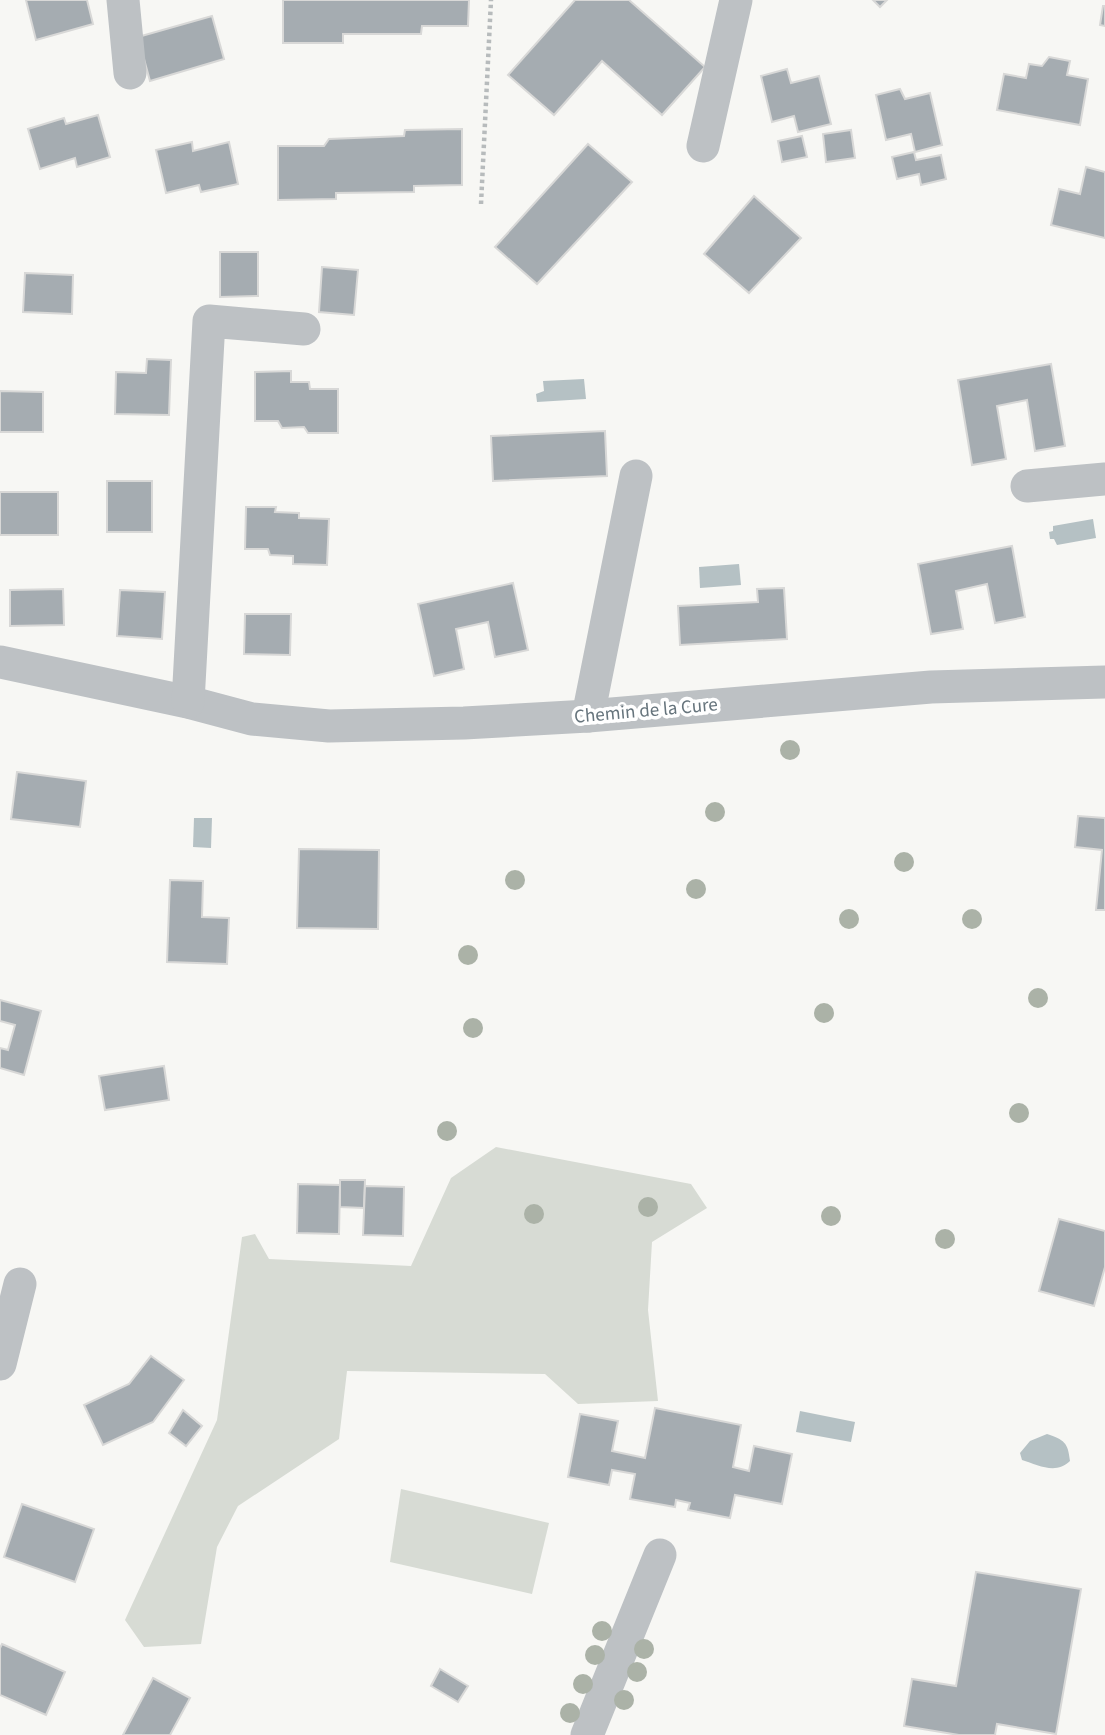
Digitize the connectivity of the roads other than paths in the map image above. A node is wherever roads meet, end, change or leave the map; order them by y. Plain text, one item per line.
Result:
1 (123, 0) edge
2 (736, 0) edge
3 (130, 74) dead end
4 (703, 146) dead end
5 (304, 328) dead end
6 (636, 476) dead end
7 (1105, 479) edge
8 (1027, 486) dead end
9 (0, 662) edge
10 (1105, 682) edge
11 (188, 702) junction
12 (588, 716) junction
13 (20, 1284) dead end
14 (0, 1364) edge
15 (660, 1555) dead end
16 (586, 1735) edge

1 - 3 street
2 - 4 street
5 - 11 street
6 - 12 street
7 - 8 street
9 - 11 street, Chemin de la Cure
10 - 12 street, Chemin de la Cure
11 - 12 street, Chemin de la Cure
13 - 14 street
15 - 16 street

